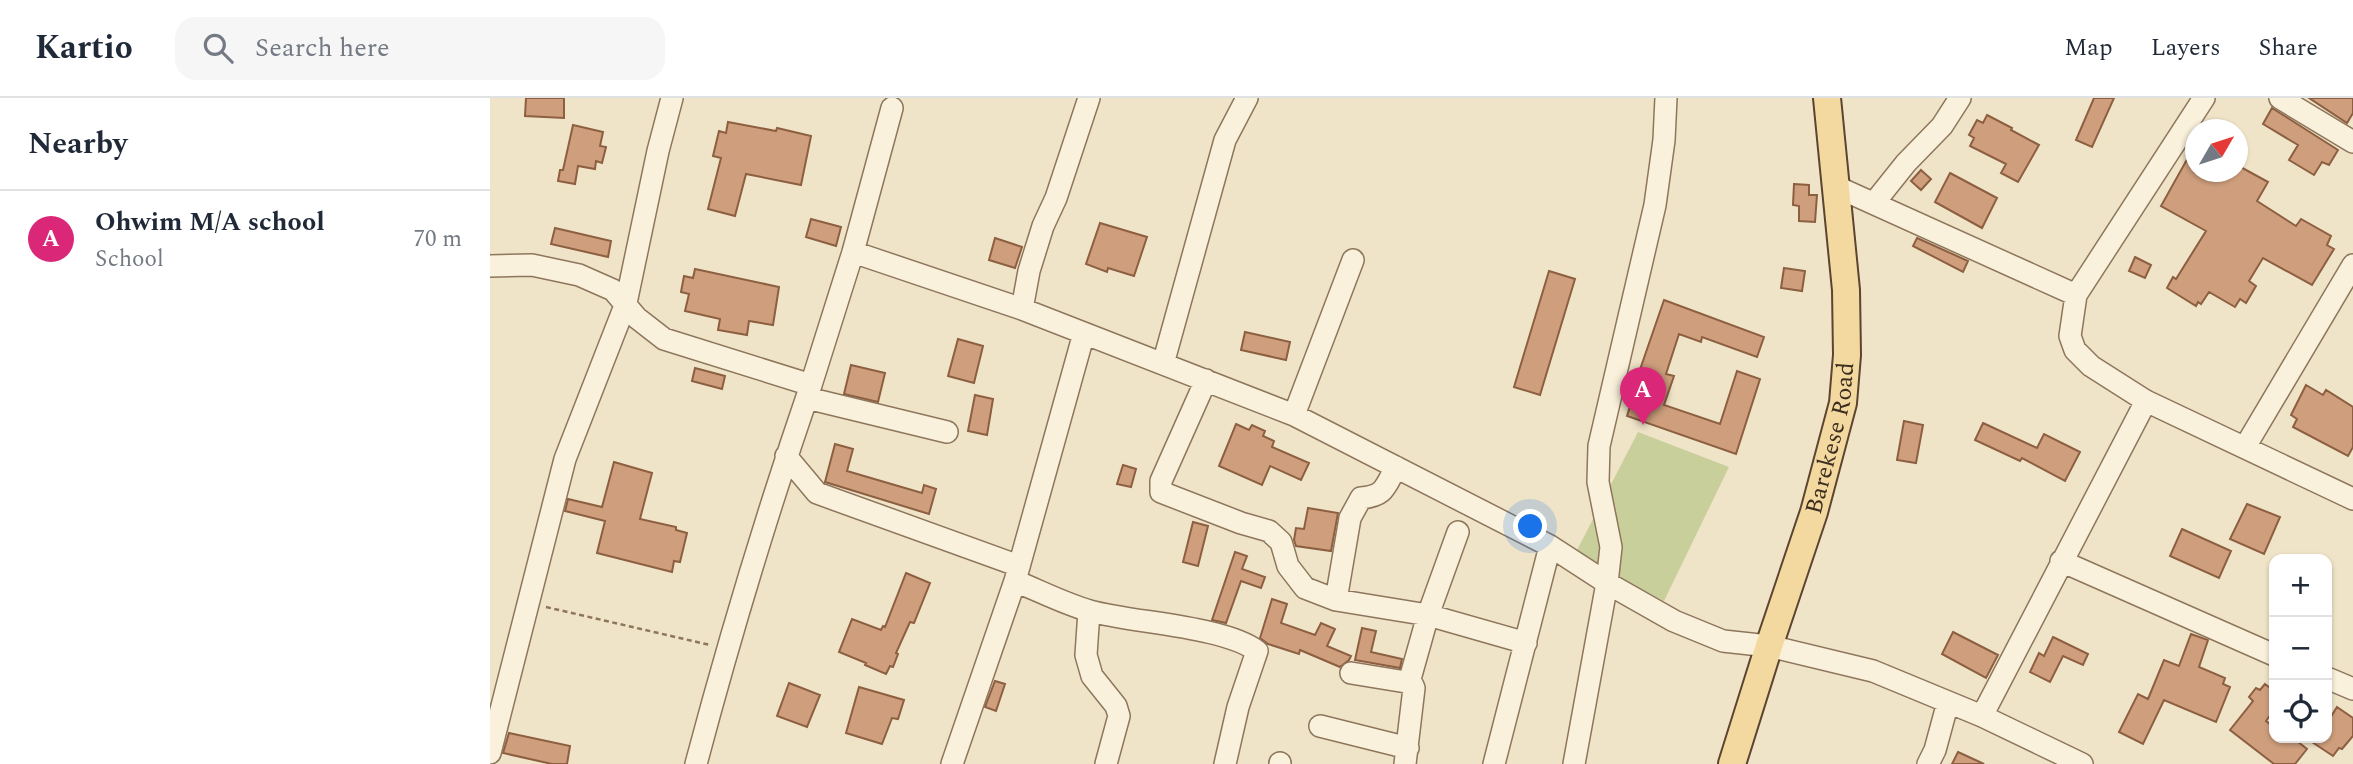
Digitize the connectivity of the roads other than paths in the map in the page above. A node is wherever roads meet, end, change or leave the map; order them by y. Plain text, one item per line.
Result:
1 (671, 98) edge
2 (1090, 98) edge
3 (1247, 98) edge
4 (1666, 98) edge
5 (1827, 98) edge
6 (1960, 98) edge
7 (2204, 98) edge
8 (2280, 98) edge
9 (892, 108) dead end
10 (2353, 142) edge
11 (1837, 187) junction
12 (1874, 203) junction
13 (853, 252) junction
14 (1353, 260) dead end
15 (490, 265) edge
16 (2353, 265) edge
17 (2076, 295) junction
18 (626, 303) junction
19 (1022, 309) junction
20 (1084, 333) junction
21 (1163, 364) junction
22 (1206, 380) junction
23 (809, 391) junction
24 (2146, 401) junction
25 (1294, 415) junction
26 (947, 432) dead end
27 (2245, 447) junction
28 (786, 456) junction
29 (1396, 467) junction
30 (2353, 499) edge
31 (1458, 532) dead end
32 (1550, 545) junction
33 (2062, 562) junction
34 (1017, 573) junction
35 (1607, 583) junction
36 (1336, 600) junction
37 (1089, 611) junction
38 (1428, 615) junction
39 (1526, 643) junction
40 (1769, 646) junction
41 (2269, 653) edge
42 (1351, 673) dead end
43 (1410, 679) junction
44 (2332, 680) edge
45 (2353, 689) edge
46 (1948, 702) junction
47 (1982, 716) junction
48 (1320, 726) dead end
49 (490, 753) edge
50 (1407, 756) edge
51 (696, 764) edge
52 (951, 764) edge
53 (1107, 764) edge
54 (1225, 764) edge
55 (1494, 764) edge
56 (1574, 764) edge
57 (1732, 764) edge
58 (1928, 764) edge
59 (2082, 764) edge

1 - 18 street
2 - 19 street
3 - 21 street
4 - 35 street
5 - 11 main road, Barekese Road
6 - 12 street
7 - 17 street
8 - 10 street
9 - 13 street
11 - 12 street
11 - 40 main road, Barekese Road
12 - 17 street
13 - 19 street
13 - 23 street
14 - 25 street
15 - 18 street
16 - 27 street
17 - 24 street
18 - 23 street
18 - 49 street
19 - 20 street
20 - 21 street
20 - 34 street
21 - 22 street
22 - 25 street
22 - 36 street
23 - 26 street
23 - 28 street
24 - 27 street
24 - 33 street
25 - 29 street
27 - 30 street
28 - 34 street
28 - 51 street
29 - 32 street
29 - 36 street
31 - 38 street
32 - 35 street
32 - 39 street
33 - 41 street
33 - 47 street
34 - 37 street
34 - 52 street
35 - 40 street
35 - 56 street
36 - 38 street
37 - 53 street
37 - 54 street
38 - 39 street
38 - 43 street
39 - 55 street
40 - 46 street
40 - 57 main road, Barekese Road
42 - 43 street
43 - 50 street
44 - 45 street
46 - 47 street
46 - 58 street
47 - 59 street
48 - 50 street

